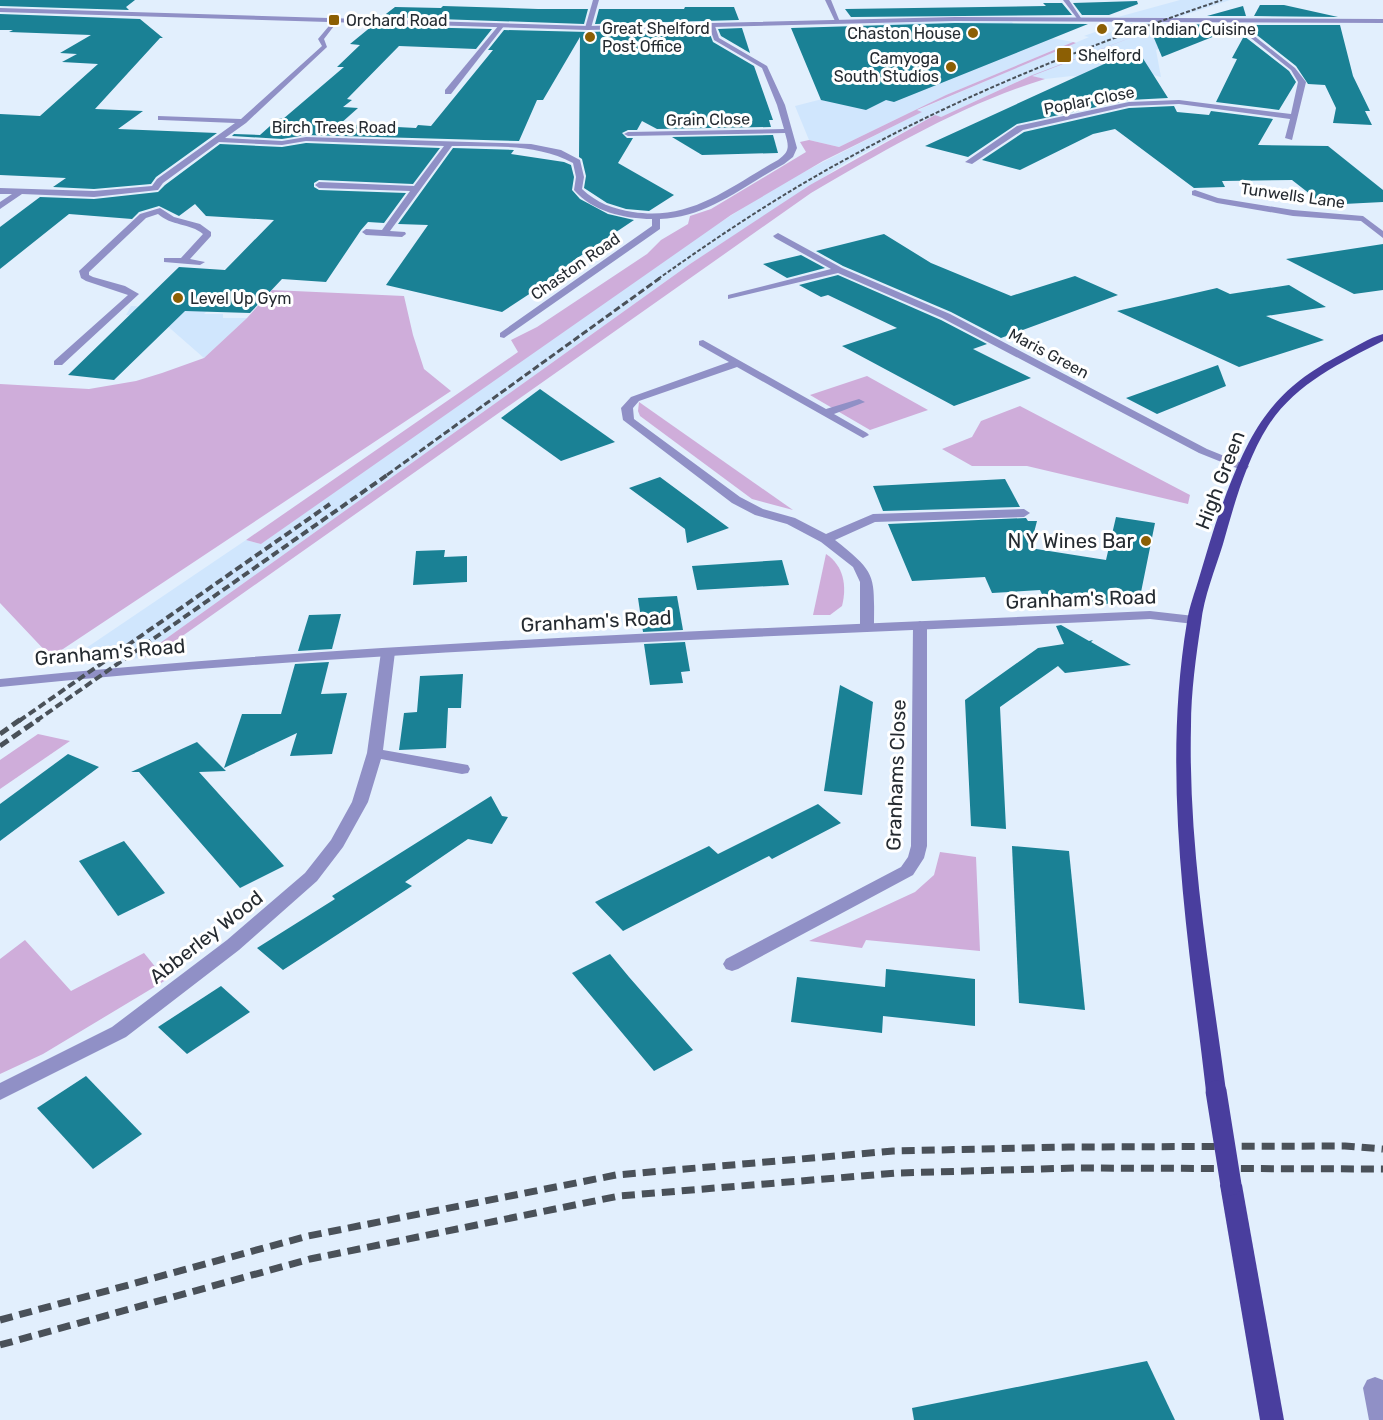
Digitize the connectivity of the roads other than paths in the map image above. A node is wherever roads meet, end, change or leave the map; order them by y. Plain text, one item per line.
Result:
1 (596, 0) edge
2 (828, 0) edge
3 (1066, 0) edge
4 (0, 10) edge
5 (1080, 20) junction
6 (838, 21) junction
7 (1383, 21) edge
8 (334, 22) junction
9 (1234, 22) junction
10 (712, 26) junction
11 (501, 27) junction
12 (588, 28) junction
13 (448, 92) dead end
14 (1295, 117) junction
15 (161, 118) dead end
16 (243, 121) junction
17 (658, 122) dead end
18 (788, 131) junction
19 (659, 133) junction
20 (628, 134) dead end
21 (1289, 138) dead end
22 (219, 140) junction
23 (448, 144) junction
24 (531, 146) joint
25 (969, 162) dead end
26 (319, 185) dead end
27 (414, 189) junction
28 (0, 191) edge
29 (20, 192) junction
30 (1195, 193) dead end
31 (0, 206) edge
32 (656, 219) junction
33 (366, 232) dead end
34 (384, 232) junction
35 (402, 234) dead end
36 (1383, 235) edge
37 (778, 236) dead end
38 (167, 260) dead end
39 (183, 261) junction
40 (200, 261) dead end
41 (839, 270) junction
42 (742, 284) dead end
43 (754, 291) junction
44 (732, 297) dead end
45 (504, 335) dead end
46 (1383, 337) edge
47 (703, 343) dead end
48 (58, 363) dead end
49 (738, 363) junction
50 (859, 402) dead end
51 (826, 413) junction
52 (863, 435) dead end
53 (1243, 466) junction
54 (1024, 513) dead end
55 (826, 539) junction
56 (1194, 620) junction
57 (921, 625) junction
58 (867, 628) junction
59 (388, 652) junction
60 (0, 683) edge
61 (375, 753) junction
62 (462, 769) dead end
63 (732, 964) dead end
64 (0, 1092) edge
65 (1375, 1388) dead end
66 (1272, 1420) edge
67 (1381, 1420) edge

1 - 12 street
2 - 6 street
3 - 5 street
4 - 8 street
5 - 6 street
5 - 9 street
6 - 10 street
7 - 9 street
8 - 11 street
8 - 16 street
9 - 14 street
10 - 12 street
10 - 18 street, Chaston Road
11 - 12 street
11 - 13 street
14 - 21 street
14 - 25 street, Poplar Close
15 - 16 street
16 - 22 street
17 - 19 street
18 - 19 street, Grain Close
18 - 32 street, Chaston Road
19 - 20 street, Grain Close
22 - 23 street, Birch Trees Road
22 - 29 street
23 - 24 street, Birch Trees Road
23 - 27 street
24 - 32 street, Chaston Road
26 - 27 street
27 - 34 street
28 - 29 street
29 - 31 street
30 - 36 street, Tunwells Lane
32 - 45 street, Chaston Road
33 - 34 street
34 - 35 street
37 - 41 street, Maris Green
38 - 39 street
39 - 40 street
39 - 48 street
41 - 43 street
41 - 53 street, Maris Green
42 - 43 street
43 - 44 street
46 - 53 main road, High Green
47 - 49 street
49 - 51 street
49 - 55 street
50 - 51 street
51 - 52 street
53 - 56 main road, High Green
54 - 55 street
55 - 58 street
56 - 57 street, Granham's Road
56 - 66 main road, High Green, bridge
57 - 58 street, Granham's Road
57 - 63 street, Granhams Close
58 - 59 street, Granham's Road
59 - 60 street, Granham's Road
59 - 61 street, Abberley Wood
61 - 62 street
61 - 64 street, Abberley Wood
65 - 67 street

